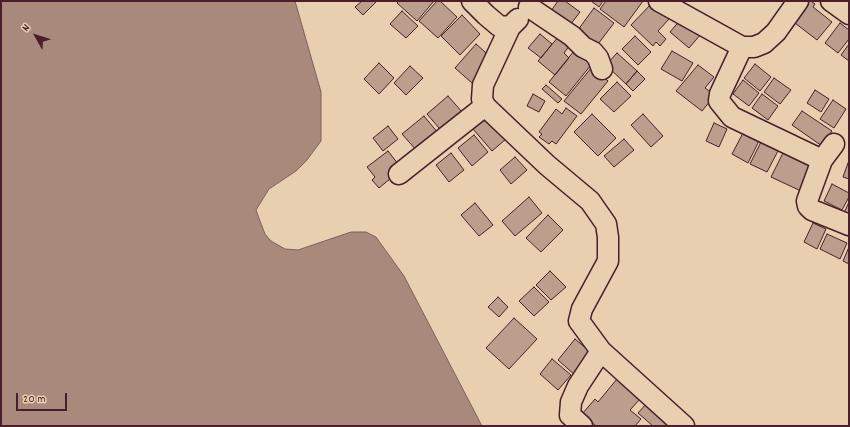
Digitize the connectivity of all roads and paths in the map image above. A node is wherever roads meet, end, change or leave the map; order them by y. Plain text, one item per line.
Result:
1 (472, 1) edge
2 (659, 1) edge
3 (798, 1) edge
4 (831, 1) edge
5 (531, 4) edge
6 (849, 14) edge
7 (510, 27) junction
8 (742, 47) junction
9 (602, 69) dead end
10 (485, 106) junction
11 (834, 144) dead end
12 (822, 160) junction
13 (399, 174) dead end
14 (849, 225) edge
15 (601, 351) junction
16 (582, 426) edge
17 (684, 426) edge

1 - 7 street
2 - 8 street
3 - 8 street
4 - 6 street
5 - 7 street
5 - 9 street
7 - 10 street
8 - 12 street
10 - 13 street
10 - 15 street
11 - 12 street
12 - 14 street
15 - 16 street
15 - 17 street

